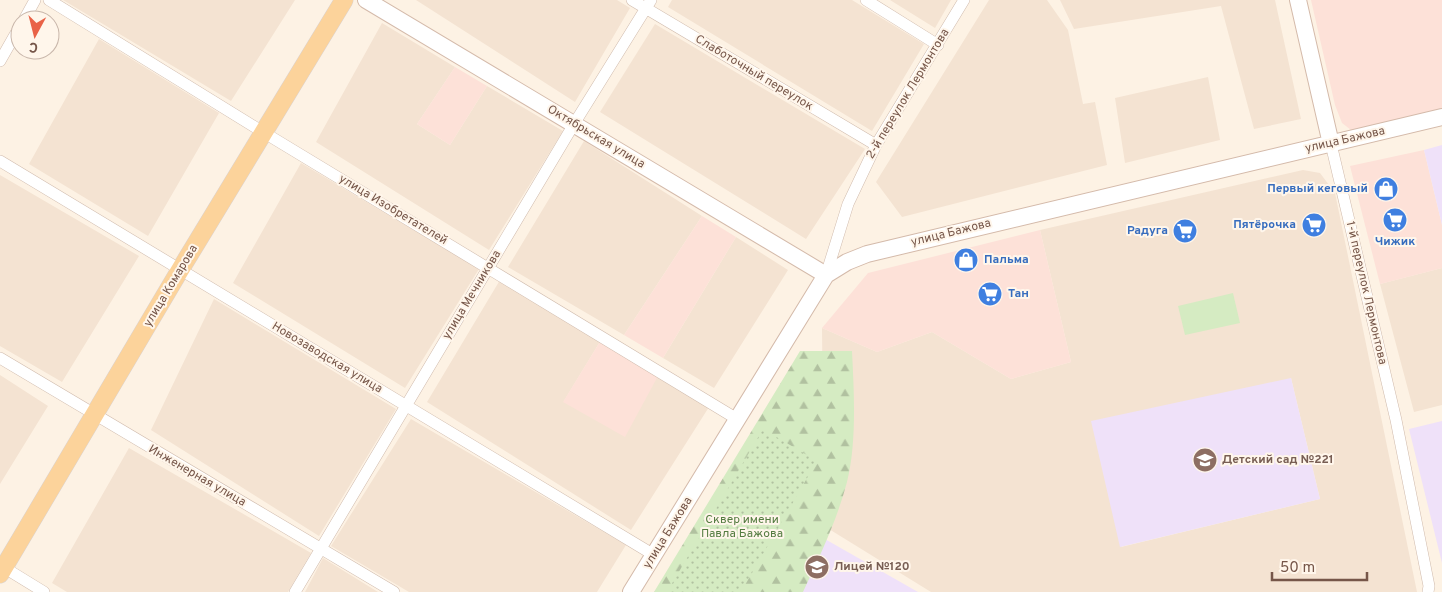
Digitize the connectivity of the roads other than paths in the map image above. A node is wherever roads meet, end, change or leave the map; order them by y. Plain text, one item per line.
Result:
1 (49, 0) edge
2 (344, 0) edge
3 (366, 0) edge
4 (632, 0) edge
5 (866, 0) edge
6 (964, 0) edge
7 (1298, 0) edge
8 (648, 4) edge
9 (10, 44) edge
10 (938, 45) junction
11 (0, 61) edge
12 (1442, 118) edge
13 (574, 124) junction
14 (263, 132) junction
15 (1331, 144) junction
16 (876, 145) junction
17 (0, 161) edge
18 (488, 267) junction
19 (180, 270) junction
20 (826, 275) junction
21 (0, 358) edge
22 (406, 406) junction
23 (95, 416) junction
24 (737, 419) junction
25 (321, 549) junction
26 (654, 555) junction
27 (1, 569) edge
28 (1428, 589) edge
29 (44, 592) edge
30 (295, 592) edge
31 (394, 592) edge
32 (631, 592) edge

1 - 14 street, улица Изобретателей
2 - 14 main road, улица Комарова
3 - 13 main road, Октябрьская улица
4 - 8 street, Слаботочный переулок
5 - 10 street
6 - 10 street, 2-й переулок Лермонтова
7 - 15 main road, 1-й переулок Лермонтова
8 - 13 street, улица Мечникова
8 - 16 street, Слаботочный переулок
9 - 11 street
10 - 16 street, 2-й переулок Лермонтова
12 - 15 main road, улица Бажова
13 - 18 street, улица Мечникова
13 - 20 main road, Октябрьская улица
14 - 18 street, улица Изобретателей
14 - 19 main road, улица Комарова
15 - 20 main road, улица Бажова
15 - 28 street, 1-й переулок Лермонтова
16 - 20 street, 2-й переулок Лермонтова
17 - 19 street, Новозаводская улица
18 - 22 street, улица Мечникова
18 - 24 street, улица Изобретателей
19 - 22 street, Новозаводская улица
19 - 23 main road, улица Комарова
20 - 24 main road, улица Бажова
21 - 23 street, Инженерная улица
22 - 25 street, улица Мечникова
22 - 26 street, Новозаводская улица
23 - 25 street, Инженерная улица
23 - 27 main road, улица Комарова
24 - 26 main road, улица Бажова
25 - 30 street, улица Мечникова
25 - 31 street, Инженерная улица
26 - 32 main road, улица Бажова
27 - 29 street

